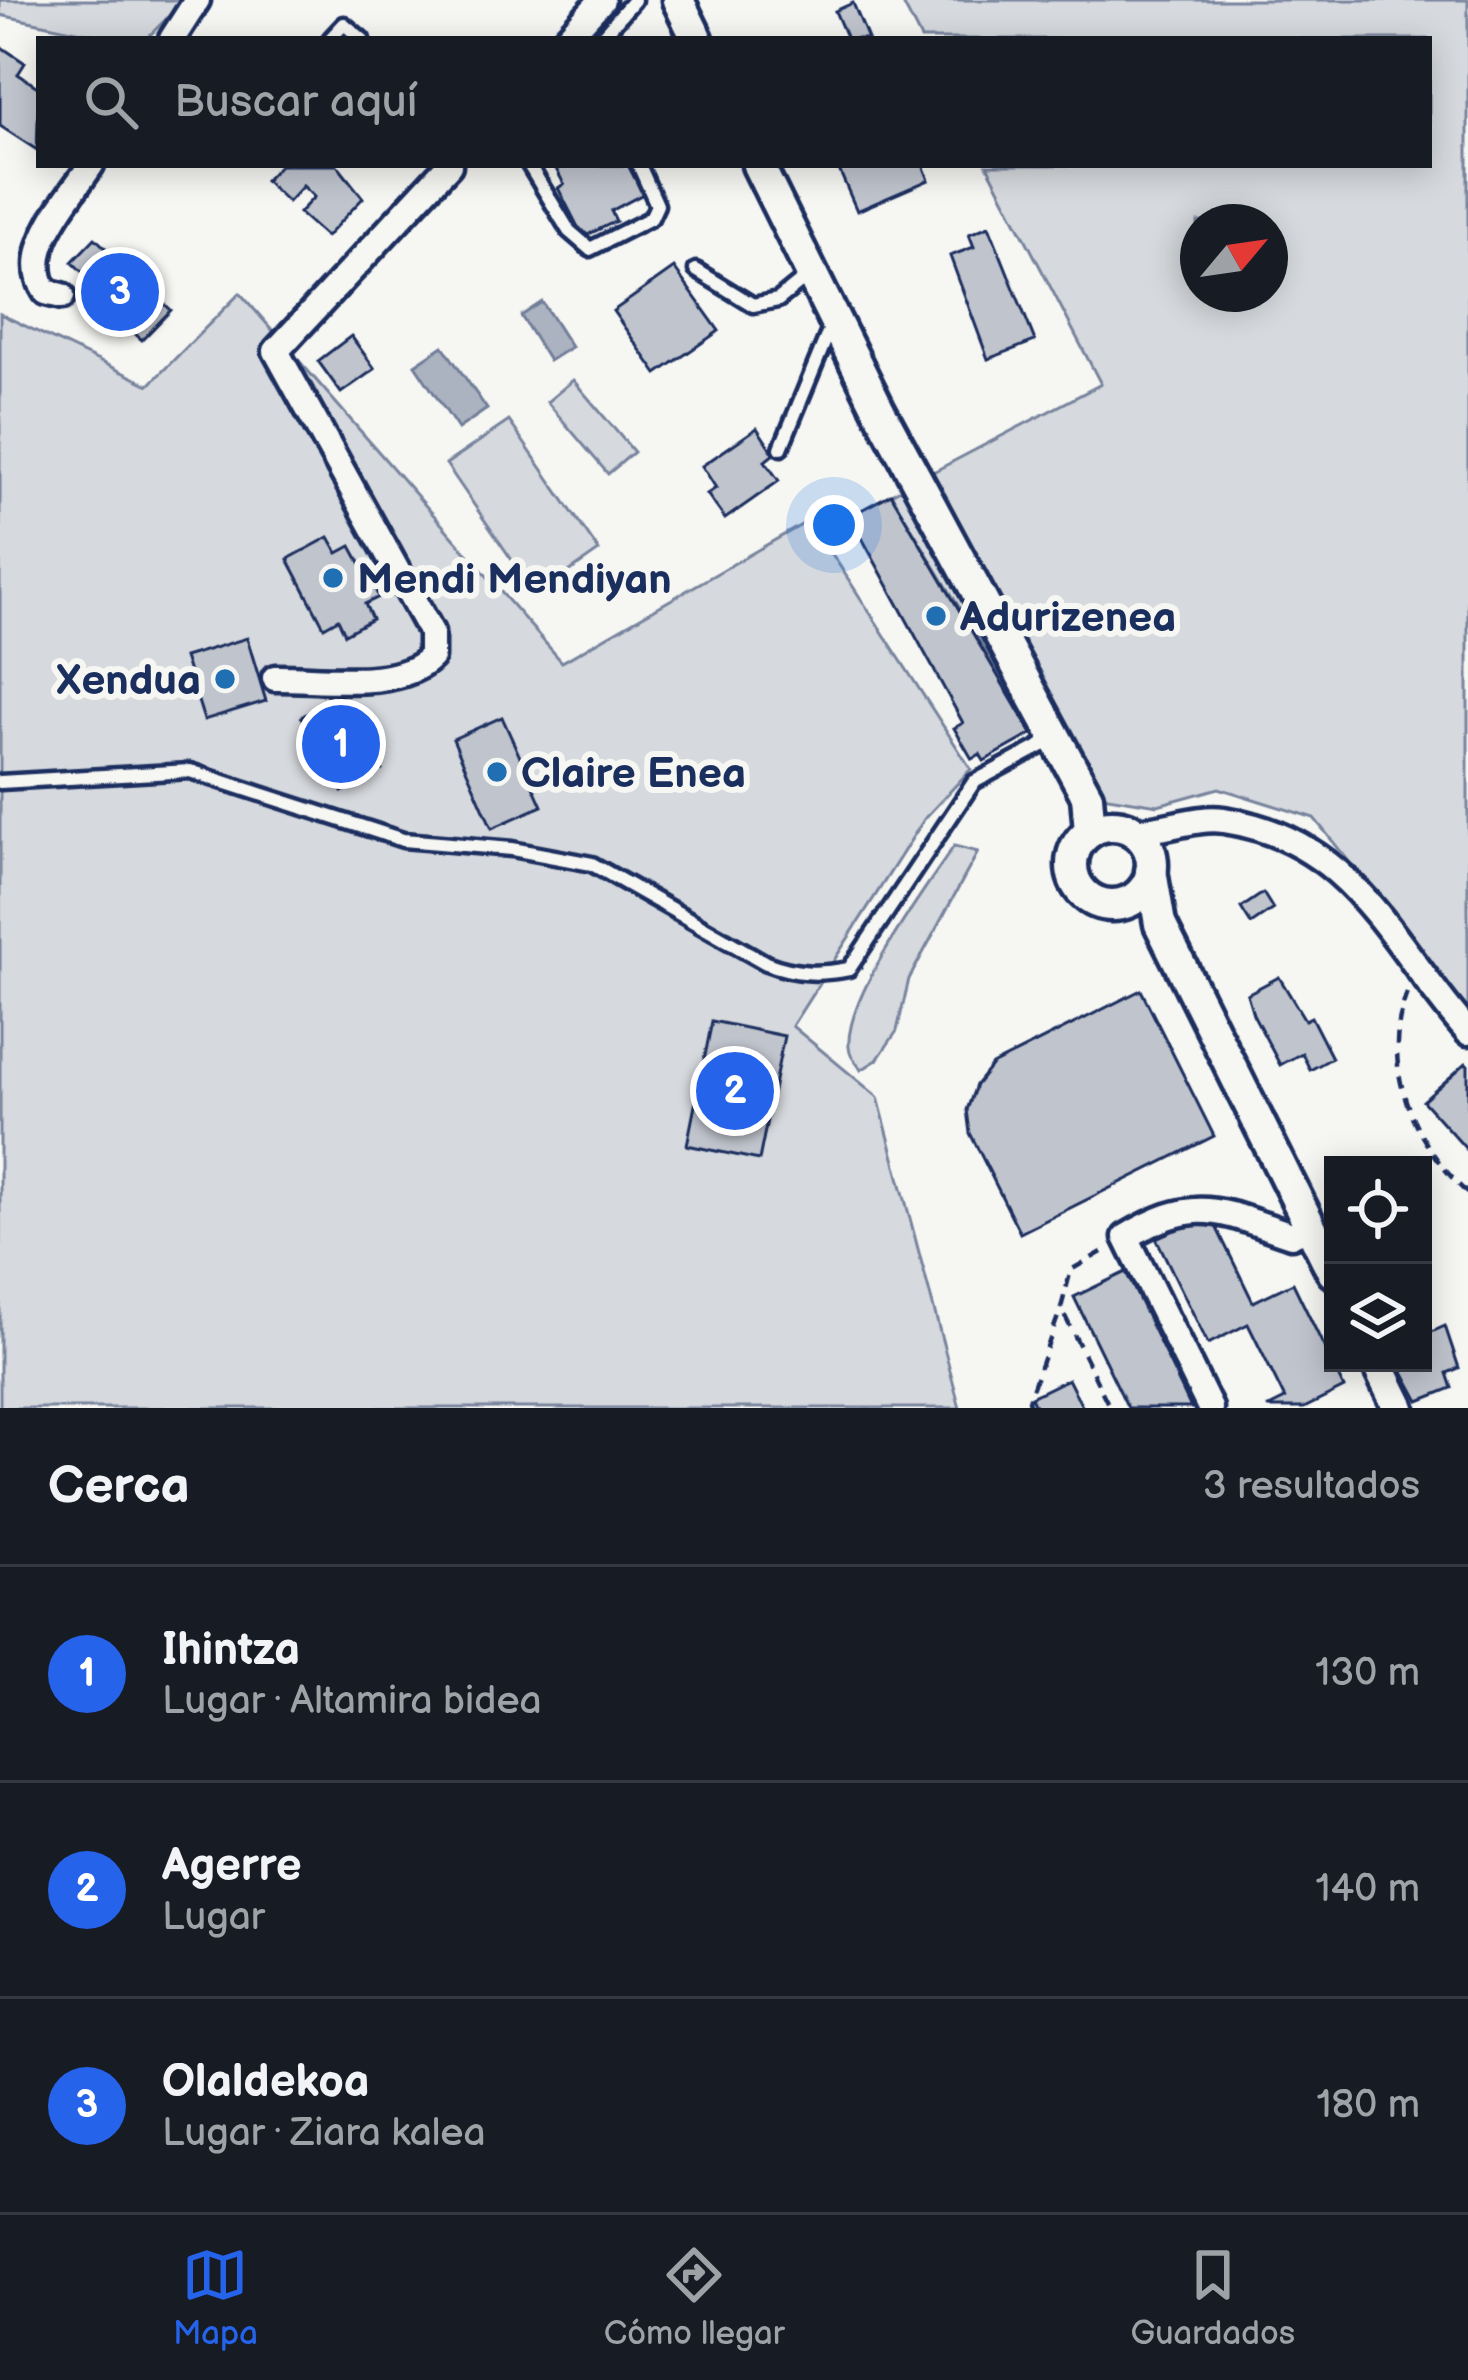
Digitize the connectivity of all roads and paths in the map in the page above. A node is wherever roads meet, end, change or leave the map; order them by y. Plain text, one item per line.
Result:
1 (197, 0) edge
2 (602, 0) edge
3 (634, 0) edge
4 (678, 0) edge
5 (174, 36) edge
6 (333, 36) edge
7 (358, 36) edge
8 (569, 36) edge
9 (603, 36) edge
10 (696, 36) edge
11 (89, 168) edge
12 (446, 168) edge
13 (531, 168) edge
14 (640, 168) edge
15 (759, 168) edge
16 (696, 270) dead end
17 (811, 273) junction
18 (62, 296) dead end
19 (834, 319) junction
20 (781, 448) dead end
21 (275, 678) dead end
22 (1055, 738) junction
23 (0, 782) edge
24 (1129, 842) junction
25 (1118, 905) junction
26 (1160, 924) junction
27 (1418, 965) junction
28 (1468, 1032) edge
29 (1468, 1194) edge
30 (1310, 1226) junction
31 (1126, 1237) junction
32 (1329, 1264) edge
33 (1061, 1308) junction
34 (1382, 1372) edge
35 (1395, 1406) edge
36 (1031, 1408) edge
37 (1110, 1408) edge
38 (1210, 1408) edge

1 - 5 street
2 - 8 street
3 - 9 lane
4 - 10 street
6 - 7 lane
11 - 18 street
12 - 21 street
13 - 14 lane
15 - 17 street
16 - 17 lane
17 - 19 street
19 - 20 lane
19 - 22 street
22 - 23 lane
22 - 24 street
24 - 25 street
24 - 25 street
24 - 26 street
24 - 27 street
25 - 26 street
26 - 30 street
27 - 28 street
27 - 29 path
30 - 31 street
30 - 32 street
31 - 33 path
31 - 38 street
33 - 36 path
33 - 37 path
34 - 35 street

